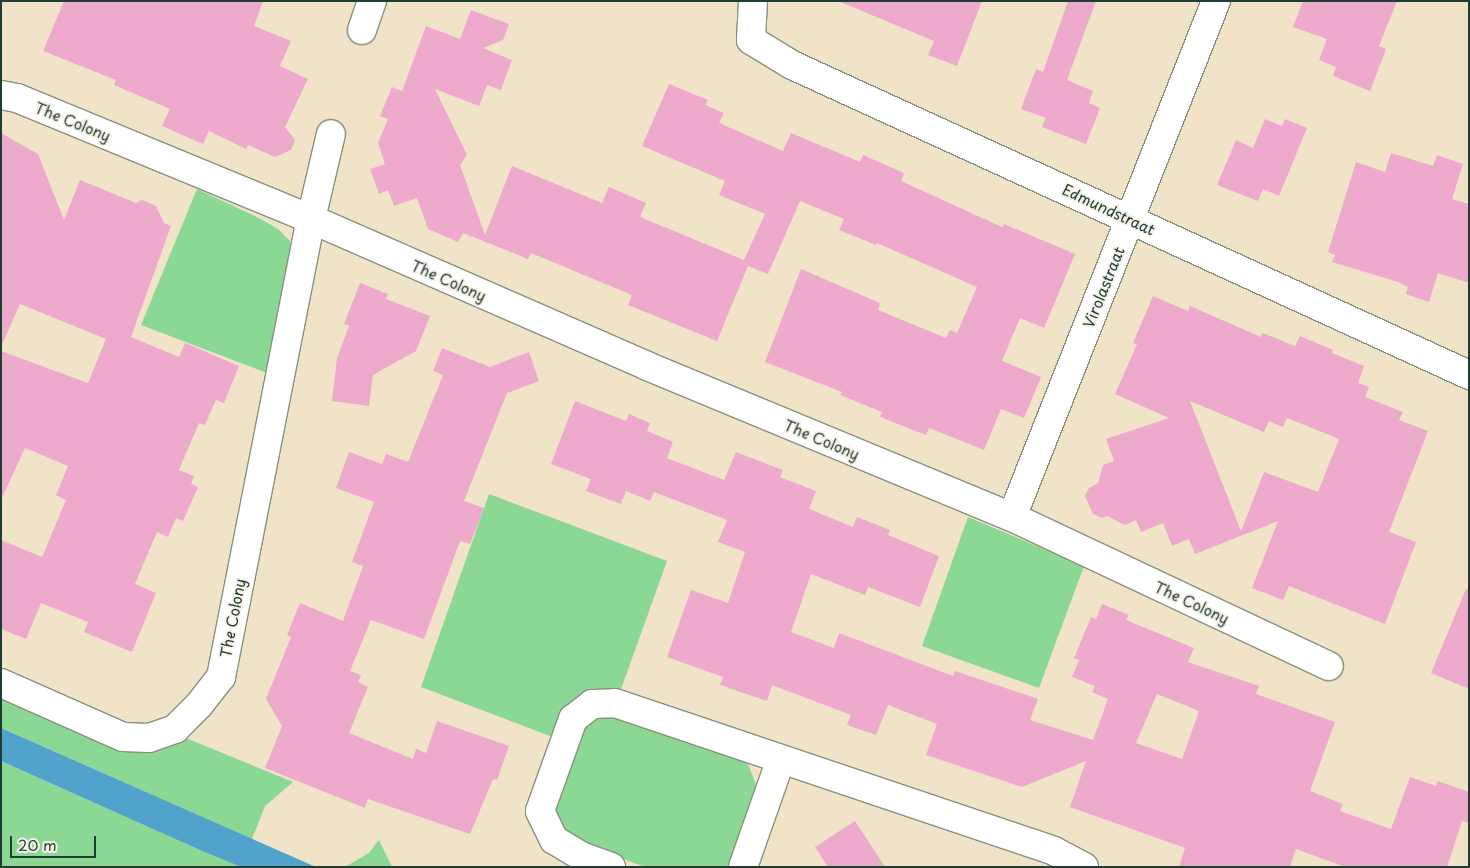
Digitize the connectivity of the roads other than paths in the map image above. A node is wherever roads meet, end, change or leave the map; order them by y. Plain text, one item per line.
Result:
1 (372, 1) edge
2 (753, 1) edge
3 (1216, 1) edge
4 (362, 30) dead end
5 (1, 96) edge
6 (331, 134) dead end
7 (311, 219) junction
8 (1130, 219) junction
9 (1469, 375) edge
10 (1012, 517) junction
11 (1329, 666) dead end
12 (1, 683) edge
13 (780, 759) junction
14 (1083, 866) edge
15 (612, 867) edge
16 (743, 867) edge

1 - 4 street
2 - 8 street, Edmundstraat
3 - 8 street, Virolastraat
5 - 7 street, The Colony
6 - 7 street, The Colony
7 - 10 street, The Colony
7 - 12 street, The Colony
8 - 9 street, Edmundstraat
8 - 10 street, Virolastraat
10 - 11 street, The Colony
13 - 14 street
13 - 15 street
13 - 16 street

